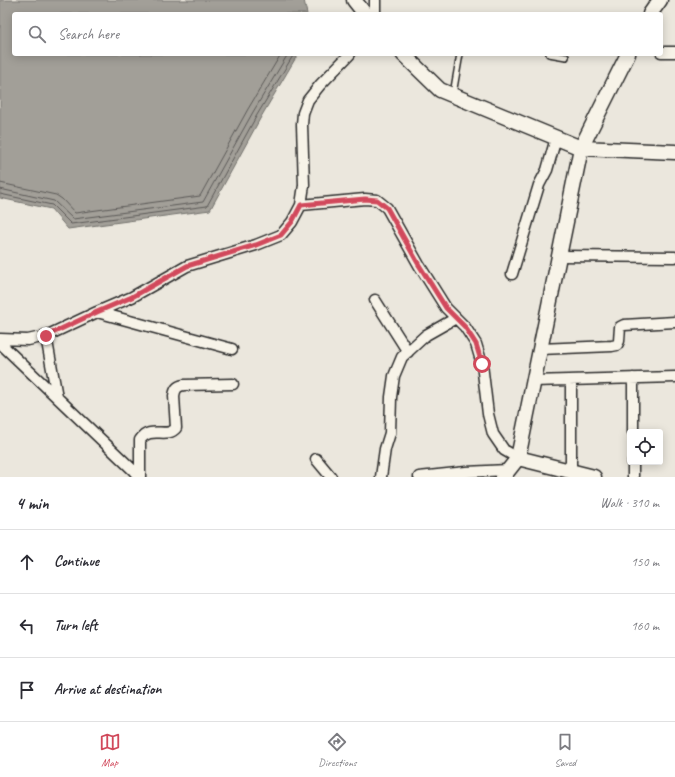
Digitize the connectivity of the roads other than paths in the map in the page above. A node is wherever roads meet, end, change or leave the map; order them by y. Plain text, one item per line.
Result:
1 (354, 0) edge
2 (374, 0) edge
3 (660, 0) edge
4 (363, 12) edge
5 (375, 12) edge
6 (651, 12) edge
7 (663, 52) edge
8 (675, 52) edge
9 (348, 56) edge
10 (405, 56) edge
11 (460, 56) edge
12 (560, 56) edge
13 (627, 56) edge
14 (566, 57) dead end
15 (453, 95) junction
16 (556, 138) junction
17 (581, 148) junction
18 (675, 152) edge
19 (301, 205) junction
20 (559, 256) junction
21 (675, 257) edge
22 (512, 274) dead end
23 (375, 300) dead end
24 (97, 312) junction
25 (456, 318) junction
26 (675, 322) edge
27 (46, 336) junction
28 (0, 339) edge
29 (0, 343) edge
30 (232, 349) dead end
31 (540, 349) junction
32 (408, 352) junction
33 (675, 377) edge
34 (633, 378) junction
35 (571, 380) junction
36 (534, 381) junction
37 (233, 384) dead end
38 (57, 397) junction
39 (633, 429) edge
40 (518, 458) junction
41 (316, 459) dead end
42 (633, 465) edge
43 (571, 471) junction
44 (506, 474) edge
45 (139, 477) edge
46 (331, 477) edge
47 (381, 477) edge
48 (418, 477) edge
49 (594, 477) edge
50 (633, 477) edge

1 - 4 street
2 - 5 street
3 - 6 street
7 - 8 street
9 - 19 street
10 - 15 street
11 - 15 lane
12 - 14 lane
13 - 17 street
15 - 16 street
16 - 17 street
16 - 22 street
17 - 18 street
17 - 20 street
19 - 24 street
19 - 25 street
20 - 21 street
20 - 31 street
23 - 32 street
24 - 27 street
24 - 30 street
25 - 32 street
25 - 40 street
26 - 31 street
27 - 28 street
27 - 38 street
29 - 38 street
31 - 36 street
32 - 47 street
33 - 34 street
34 - 35 street
34 - 39 street
35 - 36 street
35 - 43 street
36 - 40 street
37 - 45 street
38 - 45 street
40 - 43 street
40 - 44 street
41 - 46 street
42 - 50 street
43 - 49 street
44 - 48 street

